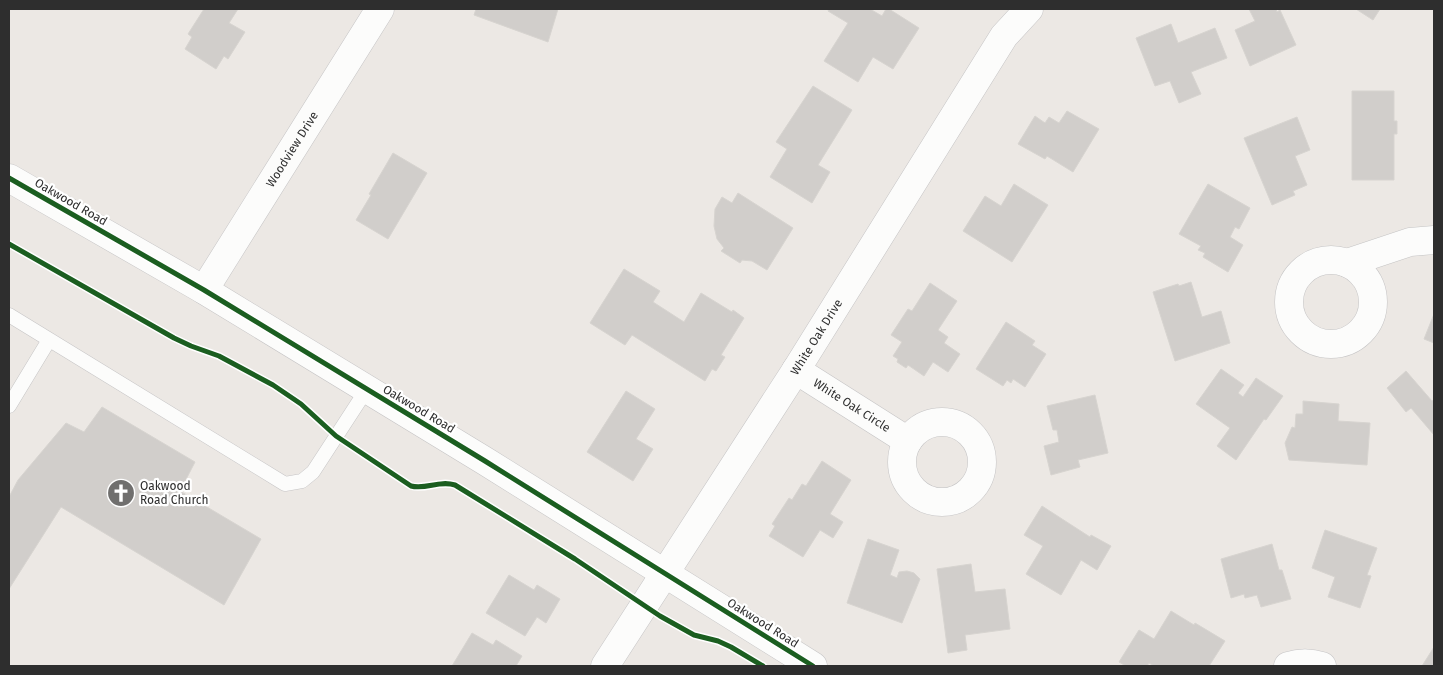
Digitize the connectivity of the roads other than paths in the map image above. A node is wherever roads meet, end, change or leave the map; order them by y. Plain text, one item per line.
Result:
1 (380, 9) edge
2 (1029, 9) edge
3 (9, 178) edge
4 (1434, 240) edge
5 (1347, 263) dead end
6 (204, 290) junction
7 (9, 315) edge
8 (49, 340) junction
9 (796, 370) junction
10 (367, 389) junction
11 (9, 406) edge
12 (908, 441) dead end
13 (665, 574) junction
14 (605, 666) edge
15 (813, 666) edge
16 (1288, 666) edge
17 (1322, 666) edge

1 - 6 street, Woodview Drive
2 - 9 street, White Oak Drive
3 - 6 street, Oakwood Road
4 - 5 street
6 - 10 street, Oakwood Road
7 - 8 lane
8 - 10 lane
8 - 11 lane
9 - 12 street, White Oak Circle
9 - 13 street, White Oak Drive
10 - 13 street, Oakwood Road
13 - 14 street, White Oak Drive
13 - 15 street, Oakwood Road
16 - 17 street

